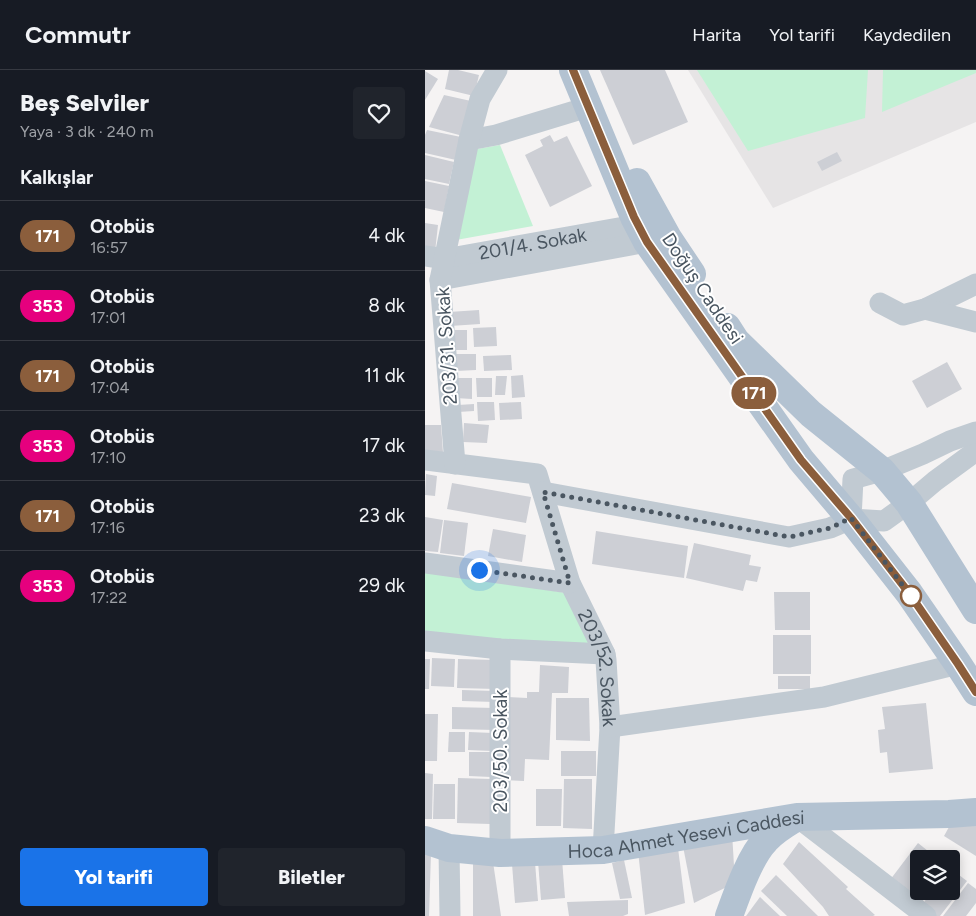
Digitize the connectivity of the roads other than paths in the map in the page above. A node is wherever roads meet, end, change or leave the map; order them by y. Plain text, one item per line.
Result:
1 (497, 70) edge
2 (573, 70) edge
3 (589, 70) edge
4 (588, 107) junction
5 (469, 140) junction
6 (634, 217) junction
7 (647, 242) junction
8 (435, 257) edge
9 (441, 280) junction
10 (976, 284) edge
11 (880, 303) dead end
12 (925, 309) junction
13 (976, 322) edge
14 (976, 432) edge
15 (976, 451) edge
16 (425, 460) edge
17 (455, 464) junction
18 (882, 471) junction
19 (540, 483) junction
20 (909, 504) junction
21 (851, 518) junction
22 (425, 563) edge
23 (570, 583) junction
24 (976, 610) edge
25 (425, 641) edge
26 (500, 649) junction
27 (605, 654) junction
28 (958, 664) junction
29 (976, 692) edge
30 (610, 727) junction
31 (975, 802) edge
32 (797, 817) junction
33 (437, 844) edge
34 (603, 850) junction
35 (500, 853) junction
36 (450, 916) edge
37 (729, 916) edge
38 (926, 916) edge

1 - 5 street, 203/31. Sokak
2 - 4 main road, Doğuş Caddesi
3 - 18 main road, Doğuş Caddesi
4 - 5 street
4 - 6 main road, Doğuş Caddesi
5 - 8 street, 203/31. Sokak
6 - 7 main road, Doğuş Caddesi
6 - 8 street, 201/4. Sokak
7 - 9 street, 201/4. Sokak
7 - 21 main road, Doğuş Caddesi
8 - 9 street, 203/31. Sokak
9 - 17 street, 203/31. Sokak
10 - 12 street
11 - 12 street
12 - 13 street
14 - 18 street
15 - 20 street
16 - 17 street
17 - 19 street
18 - 20 main road, Doğuş Caddesi
18 - 21 street
19 - 21 street
19 - 23 street, 203/52. Sokak
20 - 21 street
20 - 24 main road, Doğuş Caddesi
21 - 28 main road, Doğuş Caddesi
22 - 23 street
23 - 27 street, 203/52. Sokak
25 - 26 street
26 - 27 street
26 - 35 street, 203/50. Sokak
27 - 30 street, 203/52. Sokak
28 - 29 main road, Doğuş Caddesi
28 - 30 street
30 - 34 street, 203/52. Sokak
31 - 32 main road, Hoca Ahmet Yesevi Caddesi
32 - 34 main road, Hoca Ahmet Yesevi Caddesi
32 - 37 main road
32 - 38 street
33 - 35 main road, Hoca Ahmet Yesevi Caddesi
33 - 36 street
34 - 35 main road, Hoca Ahmet Yesevi Caddesi

